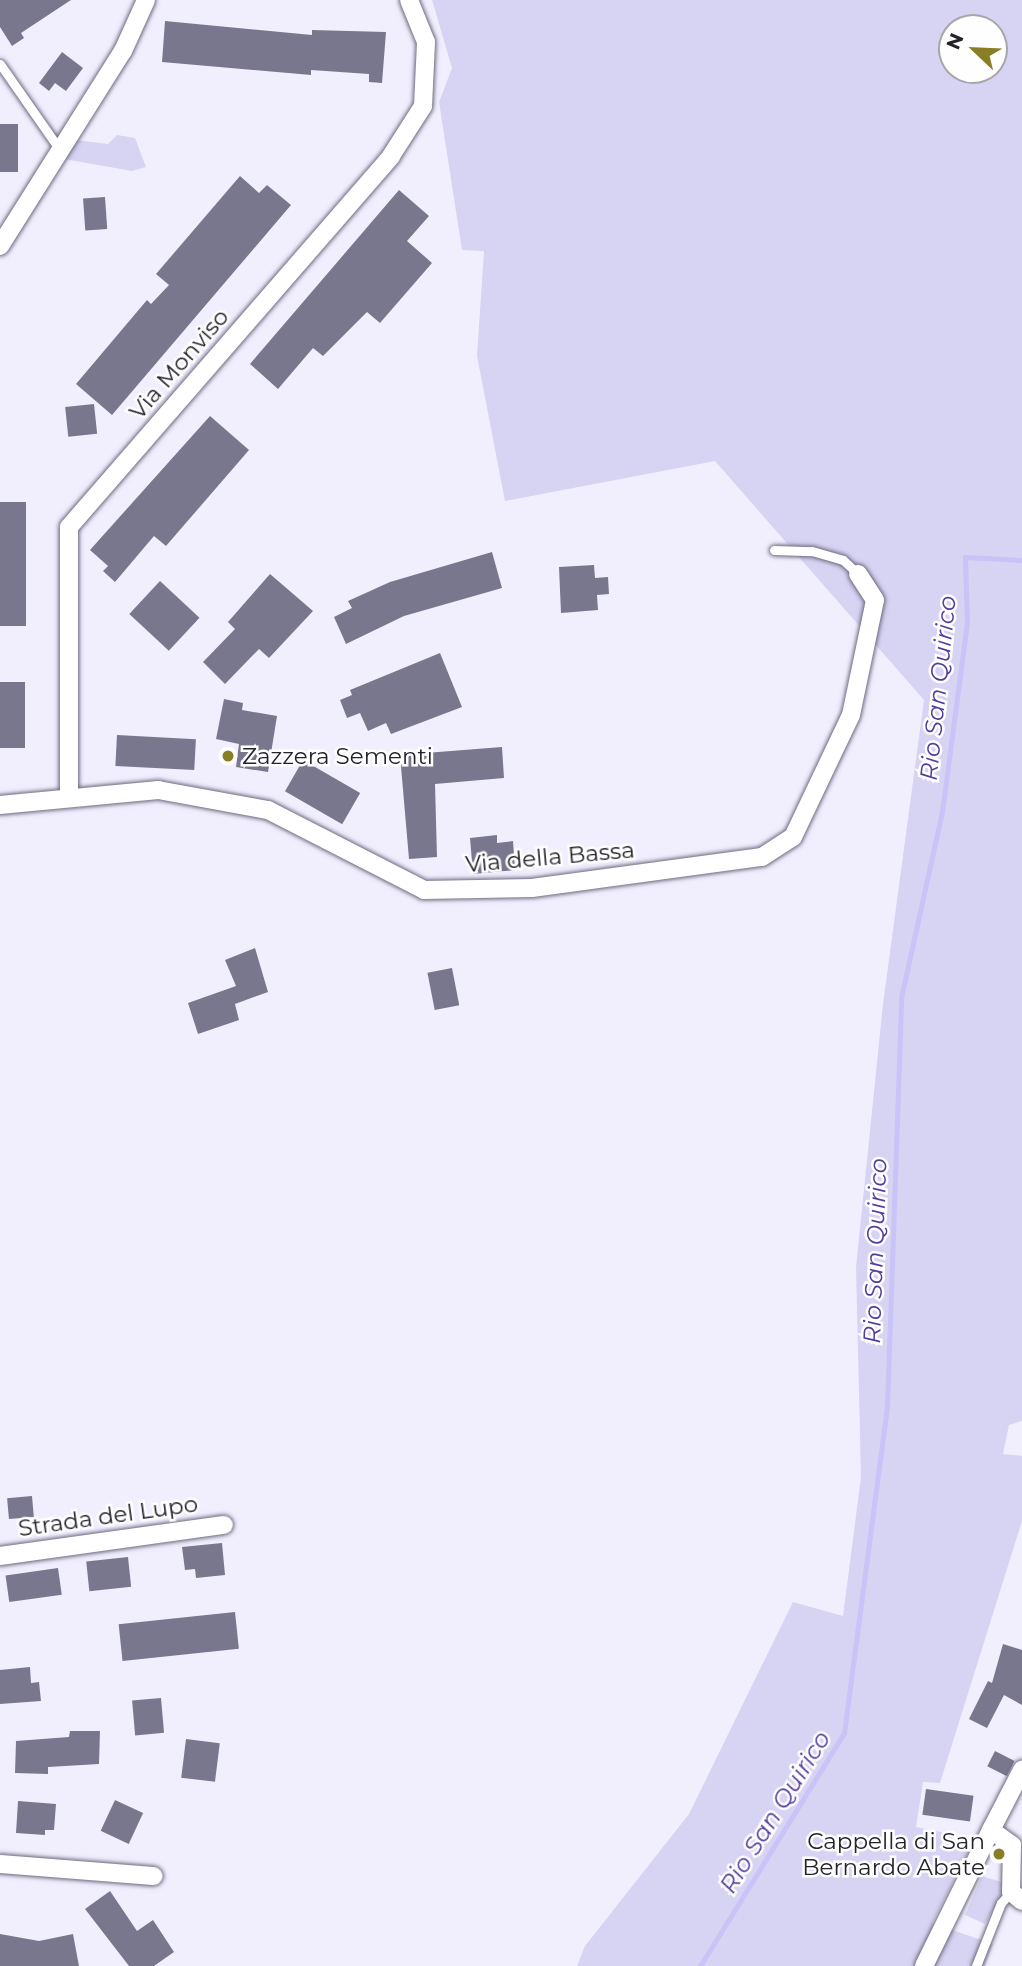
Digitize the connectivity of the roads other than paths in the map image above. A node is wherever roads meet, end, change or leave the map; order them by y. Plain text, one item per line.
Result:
1 (146, 0) edge
2 (397, 0) edge
3 (409, 0) edge
4 (0, 64) edge
5 (60, 150) junction
6 (0, 246) edge
7 (774, 550) dead end
8 (859, 574) joint
9 (69, 797) junction
10 (0, 805) edge
11 (224, 1525) dead end
12 (0, 1556) edge
13 (1022, 1770) edge
14 (991, 1830) junction
15 (0, 1864) edge
16 (154, 1876) dead end
17 (1016, 1897) edge
18 (924, 1966) edge
19 (976, 1966) edge

1 - 5 street
2 - 3 lane
3 - 9 street, Via Monviso
4 - 5 lane
5 - 6 street
7 - 8 lane
8 - 9 street, Via della Bassa
9 - 10 street, Via della Bassa
11 - 12 street, Strada del Lupo
13 - 14 street
14 - 17 street
14 - 18 street
15 - 16 street
17 - 19 lane

